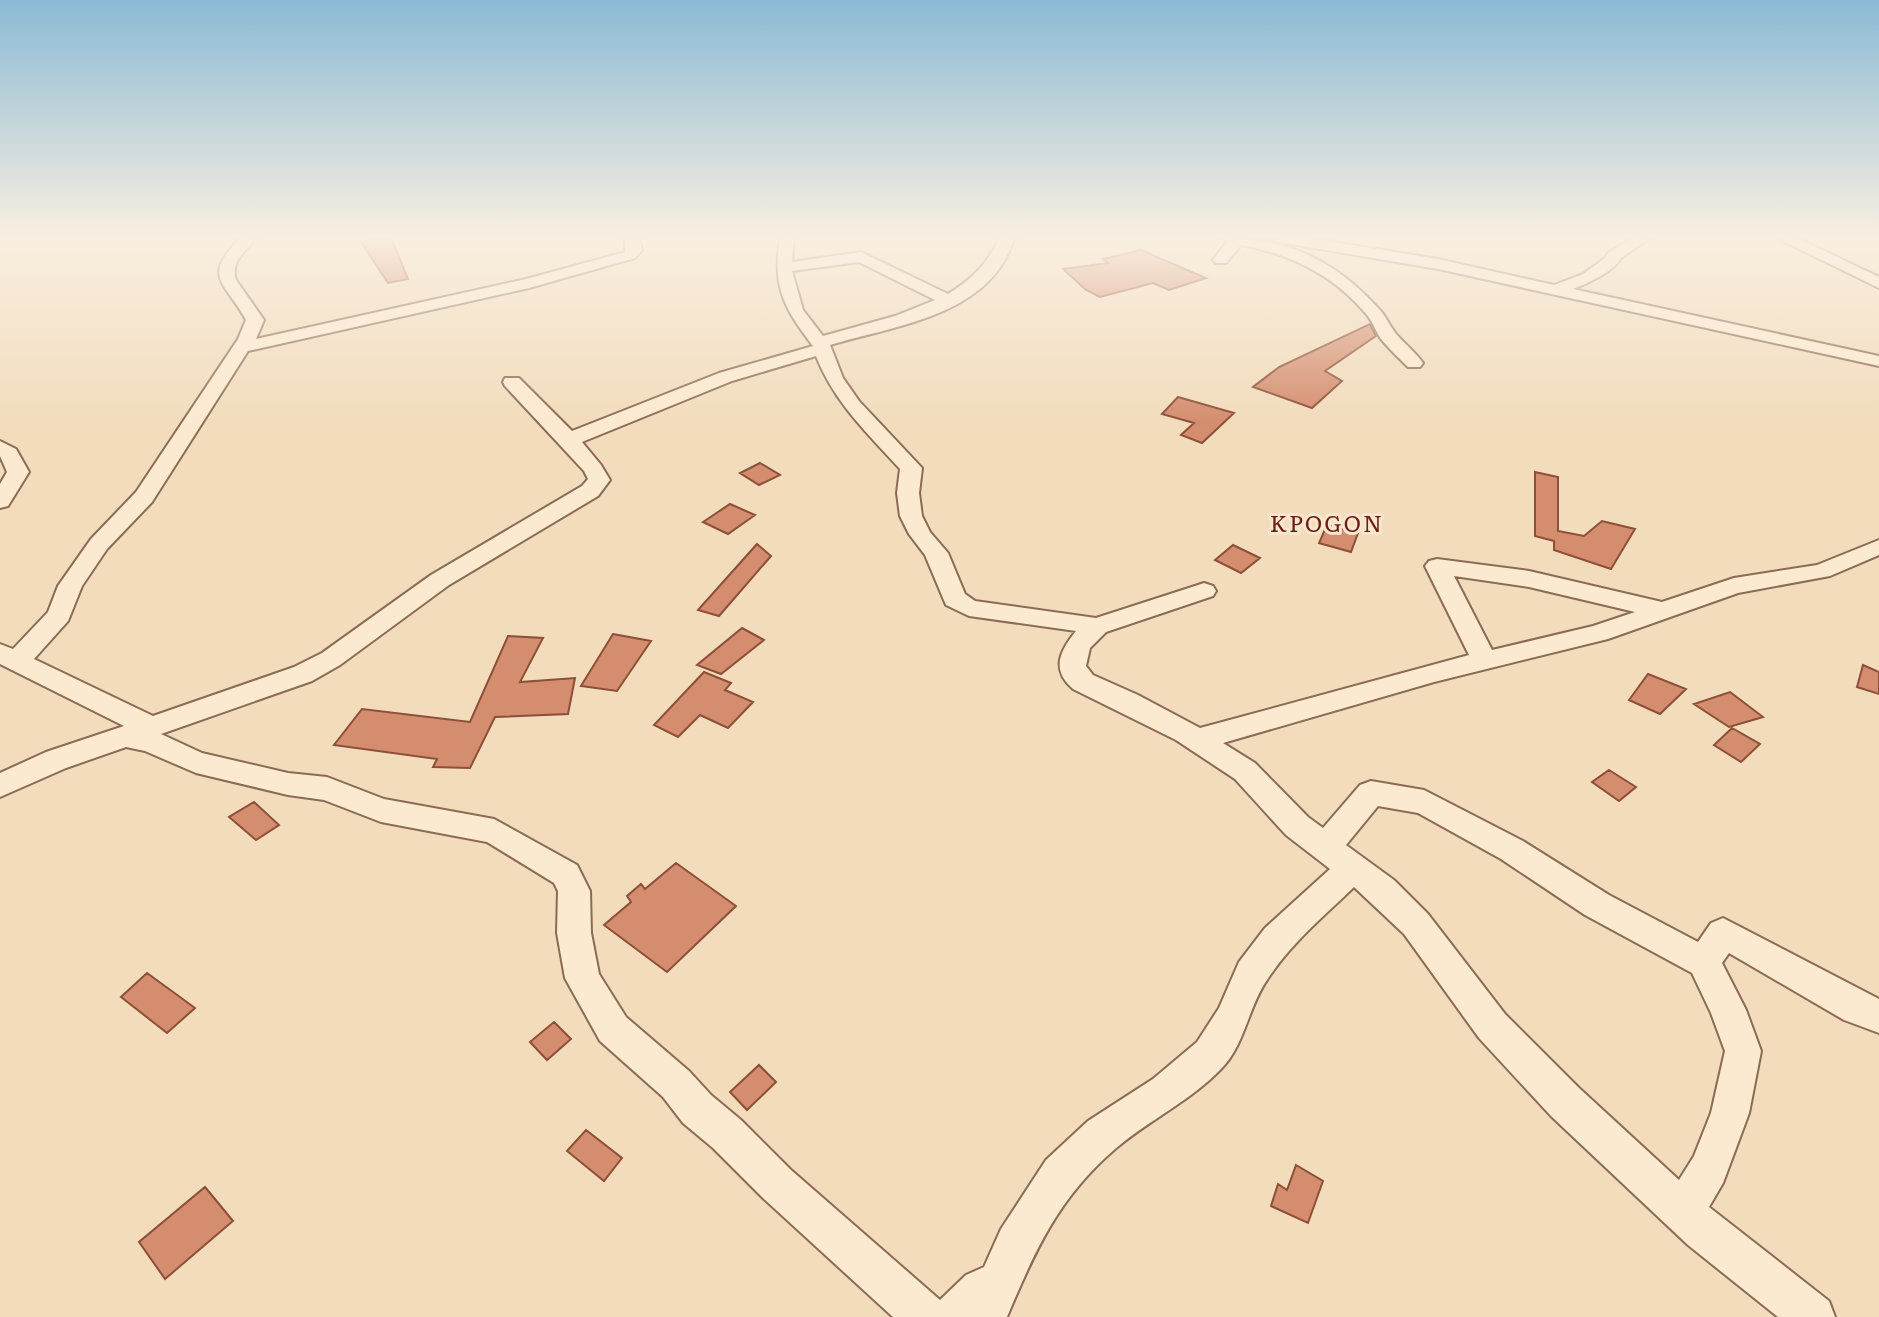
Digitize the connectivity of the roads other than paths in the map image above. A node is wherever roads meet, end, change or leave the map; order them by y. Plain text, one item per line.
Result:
1 (242, 299) edge
2 (455, 299) edge
3 (792, 299) edge
4 (946, 299) edge
5 (952, 299) edge
6 (1360, 299) edge
7 (1604, 299) edge
8 (949, 301) junction
9 (821, 345) junction
10 (242, 347) junction
11 (1879, 361) edge
12 (1414, 363) dead end
13 (512, 382) dead end
14 (569, 440) junction
15 (0, 447) edge
16 (0, 501) edge
17 (1879, 547) edge
18 (1204, 591) dead end
19 (1665, 610) junction
20 (1097, 625) junction
21 (9, 657) edge
22 (1485, 661) junction
23 (138, 731) junction
24 (1196, 740) junction
25 (0, 786) edge
26 (1325, 848) junction
27 (1353, 867) junction
28 (1704, 962) junction
29 (1879, 1016) edge
30 (1683, 1212) junction
31 (992, 1301) edge
32 (926, 1317) edge
33 (955, 1317) edge
34 (1813, 1317) edge

1 - 10 street
2 - 10 street
3 - 9 street
4 - 8 street
5 - 8 street
6 - 12 street
7 - 11 street
8 - 9 street
9 - 14 street
9 - 20 street
10 - 21 street
13 - 14 street
14 - 23 street
15 - 16 street
17 - 19 street
18 - 20 street
19 - 22 street
19 - 22 street
20 - 24 street
21 - 23 street
22 - 24 street
23 - 25 street
23 - 32 street
24 - 26 street
26 - 27 street
26 - 28 street
27 - 30 street
27 - 31 street
28 - 29 street
28 - 30 street
30 - 34 street
31 - 33 street

